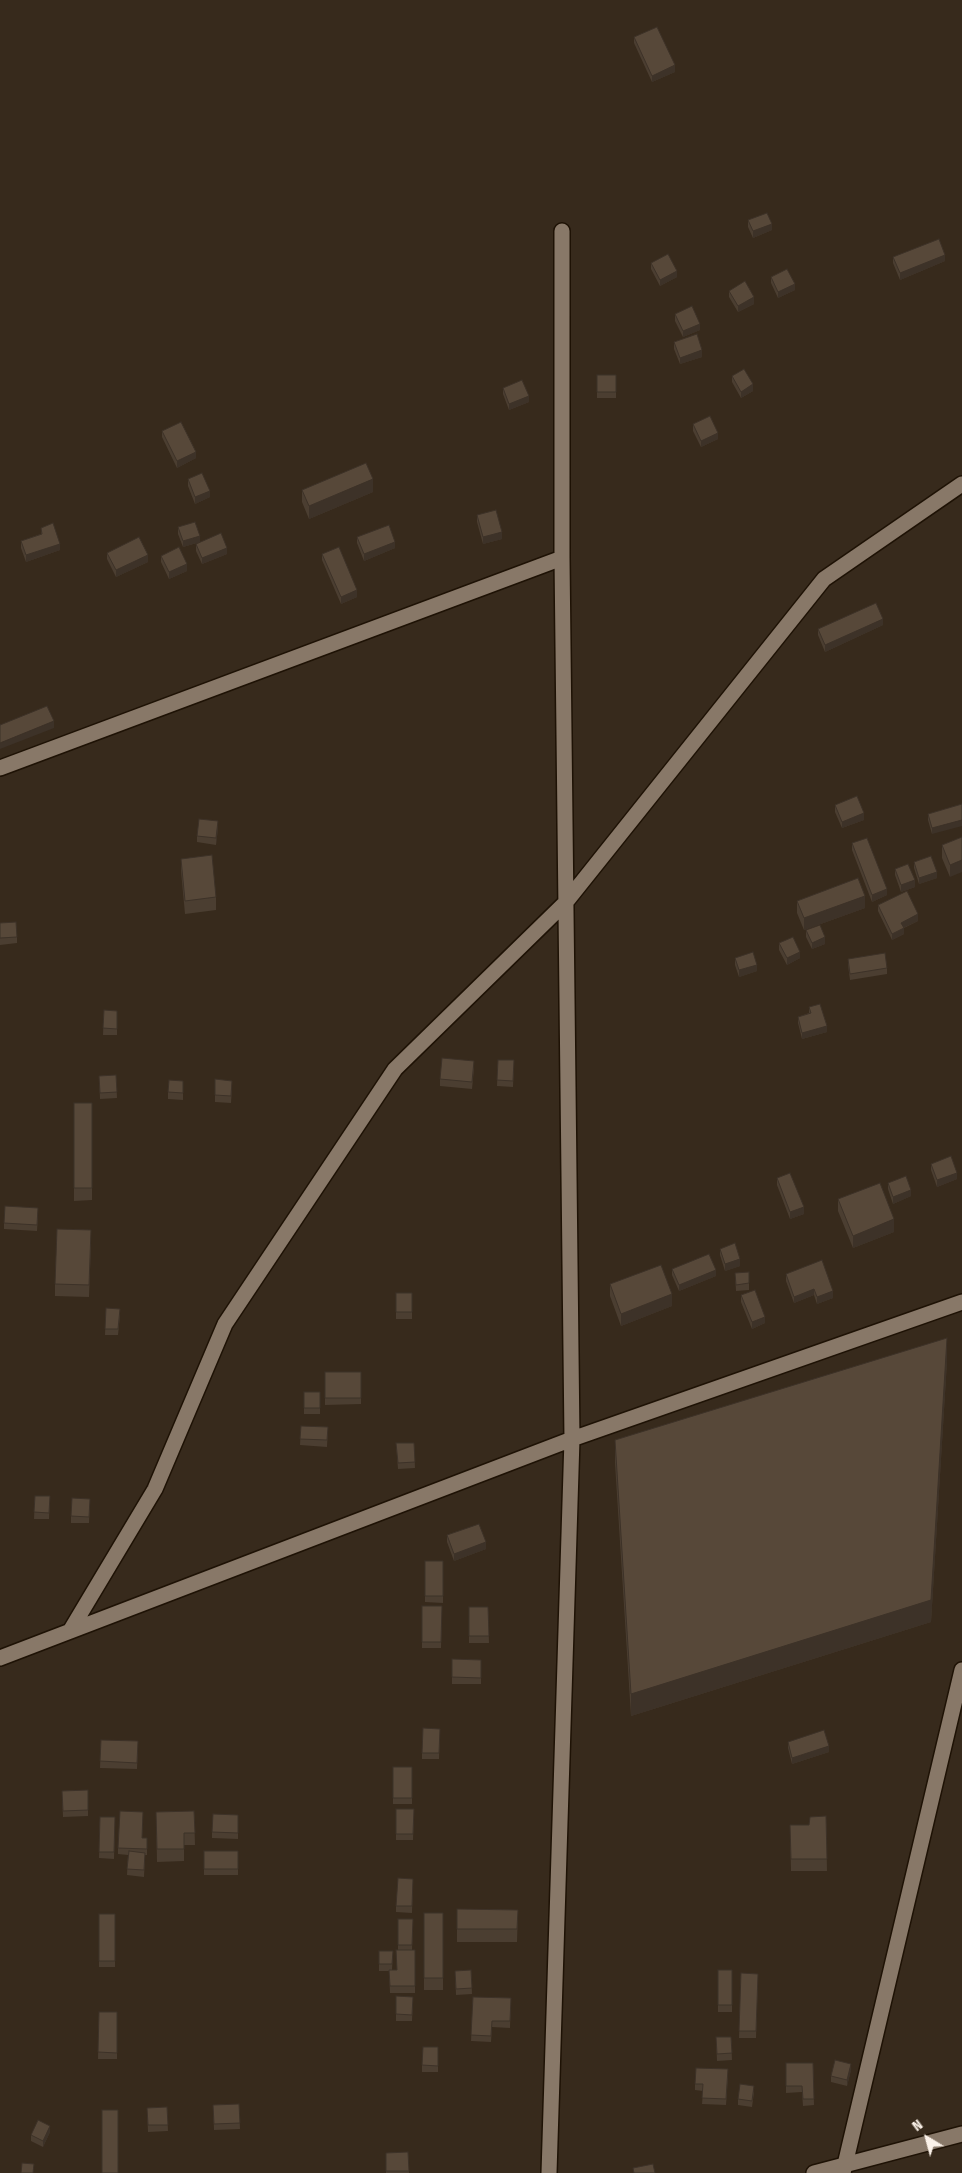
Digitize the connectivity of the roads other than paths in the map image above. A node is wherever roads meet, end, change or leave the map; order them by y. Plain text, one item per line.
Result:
1 (562, 232) dead end
2 (962, 484) edge
3 (562, 558) junction
4 (0, 768) edge
5 (566, 902) junction
6 (962, 1302) edge
7 (572, 1439) junction
8 (70, 1631) junction
9 (0, 1658) edge
10 (962, 1670) edge
11 (962, 2134) edge
12 (844, 2169) edge
13 (549, 2173) edge
14 (814, 2173) edge

1 - 3 street
2 - 5 street
3 - 4 street
3 - 5 street
5 - 7 street
5 - 8 street
6 - 7 street
7 - 8 street
7 - 13 street
8 - 9 street
10 - 12 street
11 - 12 street
12 - 14 street

